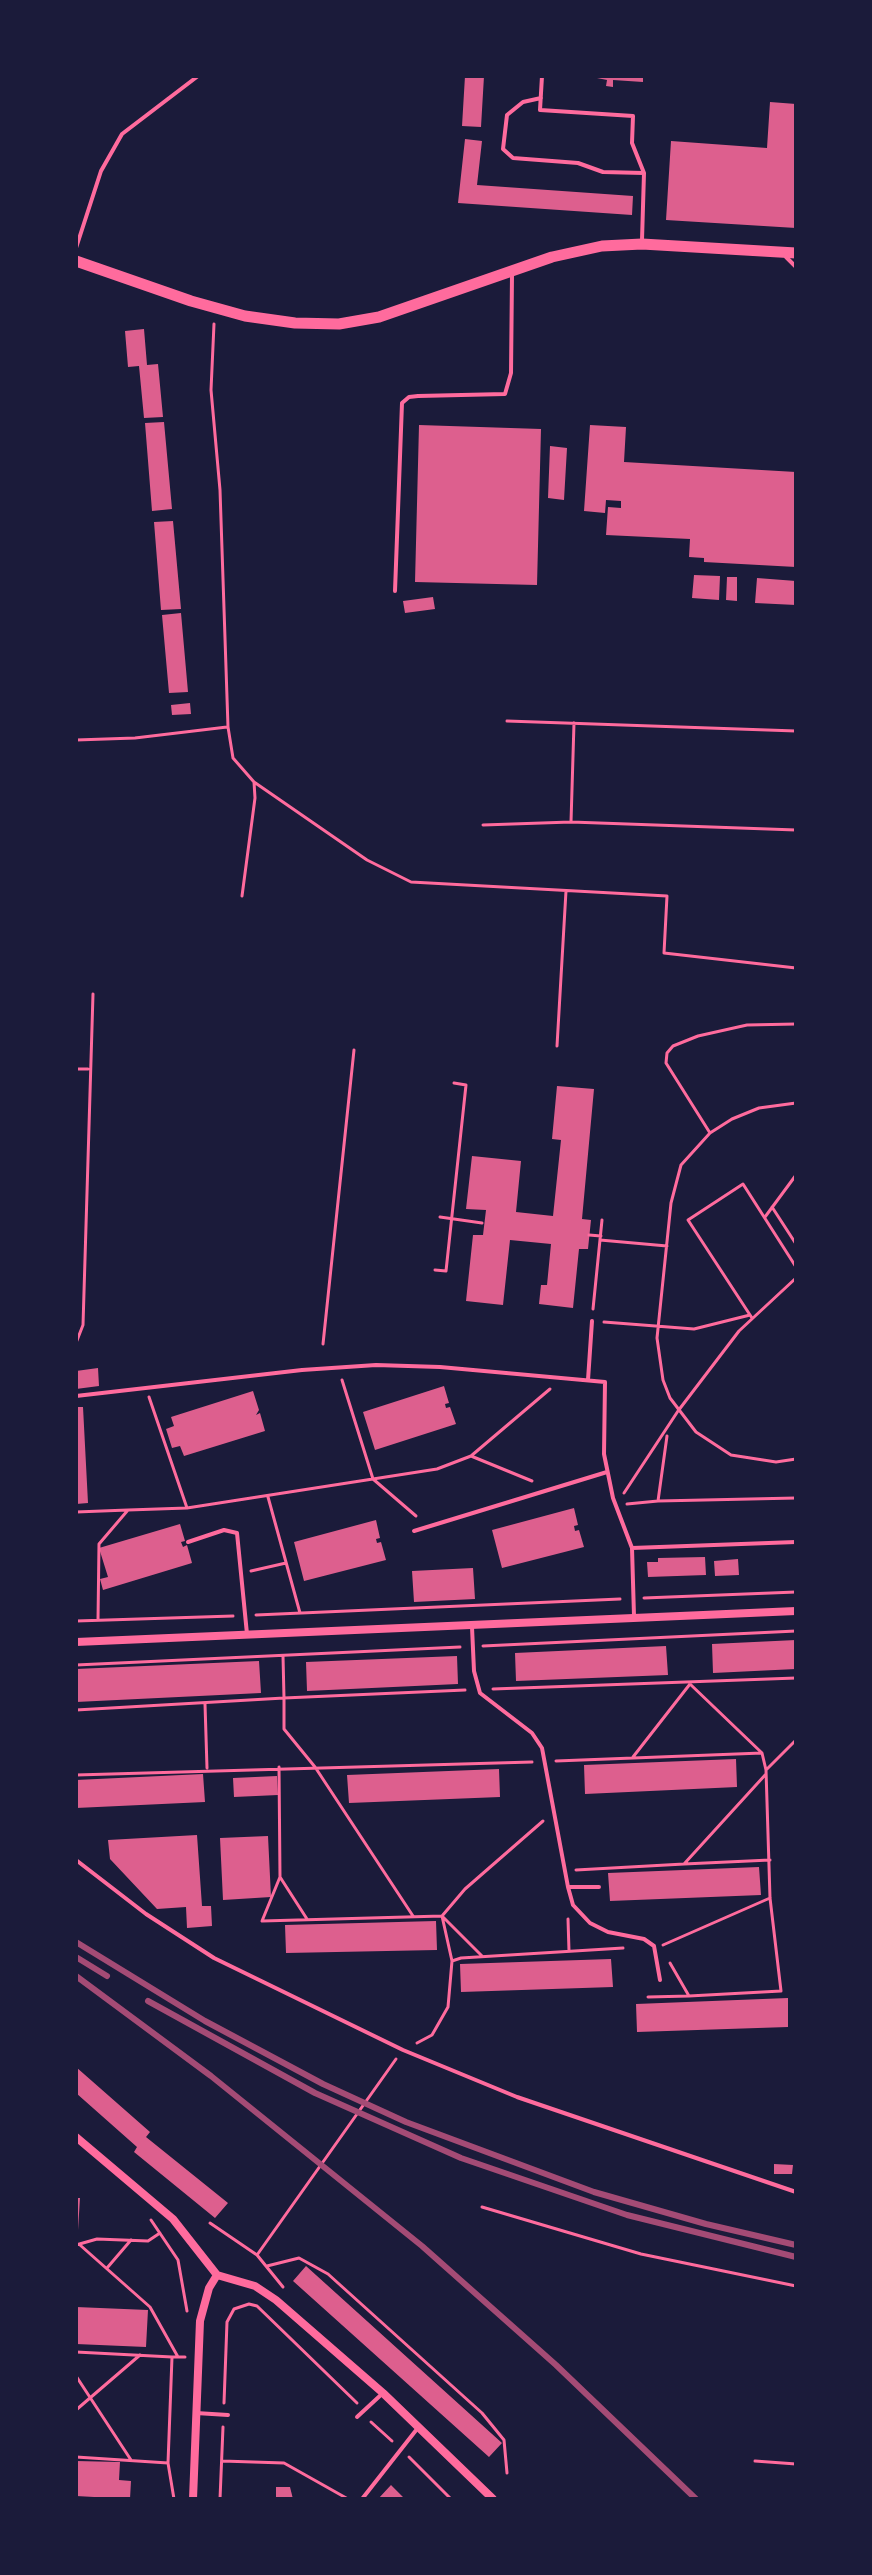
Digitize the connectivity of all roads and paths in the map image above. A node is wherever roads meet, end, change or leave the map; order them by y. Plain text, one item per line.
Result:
1 (198, 76) edge
2 (542, 76) edge
3 (541, 98) junction
4 (644, 173) junction
5 (642, 244) junction
6 (76, 248) edge
7 (782, 252) junction
8 (796, 253) edge
9 (76, 261) edge
10 (796, 267) edge
11 (512, 272) junction
12 (216, 308) junction
13 (395, 591) dead end
14 (507, 721) dead end
15 (574, 723) junction
16 (228, 727) junction
17 (796, 731) edge
18 (76, 740) edge
19 (254, 782) junction
20 (571, 822) junction
21 (483, 825) dead end
22 (796, 830) edge
23 (566, 891) junction
24 (242, 896) dead end
25 (796, 968) edge
26 (93, 994) dead end
27 (796, 1024) edge
28 (557, 1046) dead end
29 (354, 1050) dead end
30 (76, 1069) edge
31 (89, 1069) junction
32 (454, 1083) dead end
33 (796, 1103) edge
34 (710, 1133) junction
35 (796, 1175) edge
36 (772, 1206) junction
37 (440, 1217) dead end
38 (764, 1218) junction
39 (451, 1219) junction
40 (602, 1220) dead end
41 (482, 1223) dead end
42 (589, 1235) dead end
43 (600, 1238) junction
44 (796, 1244) edge
45 (667, 1246) junction
46 (796, 1267) edge
47 (435, 1270) dead end
48 (796, 1278) edge
49 (751, 1317) junction
50 (592, 1321) junction
51 (658, 1327) junction
52 (76, 1343) edge
53 (323, 1344) dead end
54 (338, 1367) junction
55 (564, 1377) junction
56 (588, 1380) junction
57 (146, 1389) junction
58 (76, 1396) edge
59 (678, 1411) junction
60 (668, 1432) junction
61 (471, 1456) junction
62 (796, 1459) edge
63 (607, 1472) junction
64 (373, 1479) junction
65 (550, 1489) junction
66 (268, 1497) junction
67 (796, 1498) edge
68 (658, 1501) junction
69 (616, 1505) junction
70 (187, 1508) junction
71 (128, 1510) junction
72 (76, 1512) edge
73 (428, 1527) junction
74 (414, 1531) dead end
75 (188, 1542) dead end
76 (796, 1542) edge
77 (632, 1548) junction
78 (286, 1563) junction
79 (243, 1572) junction
80 (796, 1592) edge
81 (633, 1599) junction
82 (796, 1611) edge
83 (300, 1613) junction
84 (247, 1615) junction
85 (634, 1619) junction
86 (98, 1620) junction
87 (76, 1621) edge
88 (472, 1627) junction
89 (796, 1631) edge
90 (247, 1637) junction
91 (76, 1642) edge
92 (473, 1647) junction
93 (283, 1656) junction
94 (76, 1665) edge
95 (796, 1678) edge
96 (690, 1684) junction
97 (478, 1689) junction
98 (284, 1698) junction
99 (205, 1704) junction
100 (76, 1710) edge
101 (796, 1740) edge
102 (762, 1753) junction
103 (633, 1758) junction
104 (545, 1761) junction
105 (279, 1767) junction
106 (315, 1767) junction
107 (207, 1769) junction
108 (766, 1772) junction
109 (76, 1775) edge
110 (552, 1813) junction
111 (76, 1860) edge
112 (771, 1860) junction
113 (684, 1864) junction
114 (563, 1870) junction
115 (280, 1877) junction
116 (568, 1887) junction
117 (599, 1887) dead end
118 (770, 1898) junction
119 (413, 1916) junction
120 (442, 1916) junction
121 (307, 1919) junction
122 (654, 1946) junction
123 (625, 1948) dead end
124 (482, 1956) junction
125 (667, 1958) dead end
126 (452, 1961) junction
127 (660, 1980) dead end
128 (689, 1996) junction
129 (648, 1997) dead end
130 (403, 2050) junction
131 (76, 2137) edge
132 (796, 2192) edge
133 (482, 2207) dead end
134 (210, 2223) dead end
135 (160, 2233) dead end
136 (131, 2240) junction
137 (78, 2245) edge
138 (170, 2247) dead end
139 (257, 2255) junction
140 (267, 2266) junction
141 (107, 2268) junction
142 (217, 2275) junction
143 (796, 2286) edge
144 (285, 2290) dead end
145 (187, 2320) dead end
146 (186, 2345) dead end
147 (76, 2352) edge
148 (140, 2355) junction
149 (172, 2357) junction
150 (178, 2357) junction
151 (76, 2376) edge
152 (383, 2393) junction
153 (90, 2398) junction
154 (76, 2410) edge
155 (196, 2413) junction
156 (226, 2415) junction
157 (360, 2416) junction
158 (419, 2428) junction
159 (401, 2449) junction
160 (76, 2457) edge
161 (131, 2460) junction
162 (222, 2461) junction
163 (755, 2461) dead end
164 (168, 2463) junction
165 (796, 2464) edge
166 (507, 2473) dead end
167 (174, 2499) edge
168 (193, 2499) edge
169 (220, 2499) edge
170 (348, 2499) edge
171 (362, 2499) edge
172 (451, 2499) edge
173 (493, 2499) edge

1 - 6 lane
2 - 3 lane
3 - 4 lane
3 - 4 lane
4 - 5 lane
5 - 7 street
5 - 11 street
7 - 8 street
7 - 10 lane
9 - 12 street
11 - 12 street
11 - 13 lane
12 - 16 path
14 - 15 path
15 - 17 path
15 - 20 path
16 - 18 path
16 - 19 path
19 - 23 path
19 - 24 path
20 - 21 path
20 - 22 path
23 - 25 path
23 - 28 path
26 - 31 path
27 - 34 path
29 - 53 path
30 - 31 path
31 - 52 path
32 - 39 path
33 - 34 path
34 - 45 path
35 - 36 path
36 - 38 path
36 - 44 path
37 - 39 path
38 - 46 path
38 - 49 path
39 - 41 path
39 - 47 path
40 - 43 path
42 - 43 path
43 - 45 path
43 - 50 path
45 - 51 path
48 - 49 path
49 - 51 path
49 - 59 path
50 - 51 path
50 - 56 lane
51 - 59 path
54 - 55 lane
54 - 57 lane
54 - 64 path
55 - 56 lane
55 - 61 path
56 - 63 lane
57 - 58 lane
57 - 70 path
59 - 60 path
59 - 62 path
60 - 68 path
60 - 69 path
61 - 64 path
61 - 65 path
63 - 65 lane
63 - 69 lane
64 - 66 path
64 - 73 path
65 - 73 lane
66 - 70 path
66 - 78 path
67 - 68 path
68 - 69 path
69 - 77 lane
70 - 71 path
71 - 72 path
71 - 86 path
73 - 74 lane
75 - 79 lane
76 - 77 lane
77 - 81 lane
78 - 79 path
78 - 83 path
79 - 84 lane
80 - 81 path
81 - 83 path
81 - 85 lane
82 - 85 street
83 - 84 path
84 - 86 path
84 - 90 lane
85 - 88 street
86 - 87 path
88 - 90 street
88 - 92 lane
89 - 92 path
90 - 91 street
92 - 93 path
92 - 97 lane
93 - 94 path
93 - 98 path
95 - 96 path
96 - 97 path
96 - 102 path
96 - 103 path
97 - 98 path
97 - 104 lane
98 - 99 path
98 - 106 path
99 - 100 path
99 - 107 path
101 - 108 path
102 - 103 path
102 - 108 path
103 - 104 path
104 - 106 path
104 - 110 lane
105 - 106 path
105 - 107 path
105 - 115 path
106 - 119 path
107 - 109 path
108 - 112 path
108 - 113 path
110 - 114 lane
110 - 120 path
111 - 130 lane
112 - 113 path
112 - 118 path
113 - 114 path
114 - 116 lane
115 - 121 path
115 - 121 path
116 - 117 lane
116 - 122 lane
118 - 122 path
118 - 128 path
119 - 120 path
119 - 121 path
120 - 124 path
120 - 126 path
122 - 127 lane
123 - 124 path
124 - 126 path
125 - 128 path
126 - 130 path
128 - 129 path
130 - 132 lane
130 - 139 path
131 - 142 street
133 - 143 path
134 - 139 path
135 - 136 path
136 - 137 path
136 - 141 path
137 - 141 path
138 - 145 path
139 - 140 path
140 - 144 path
140 - 166 path
141 - 150 path
142 - 152 street
142 - 155 street
146 - 150 path
147 - 148 path
148 - 149 path
148 - 153 path
149 - 150 path
149 - 164 path
151 - 153 path
152 - 157 lane
152 - 158 street
153 - 154 path
153 - 161 path
155 - 156 lane
155 - 168 street
156 - 157 path
156 - 162 path
157 - 159 path
158 - 159 lane
158 - 173 street
159 - 171 lane
159 - 172 path
160 - 161 path
161 - 164 path
162 - 169 path
162 - 170 path
163 - 165 path
164 - 167 path

